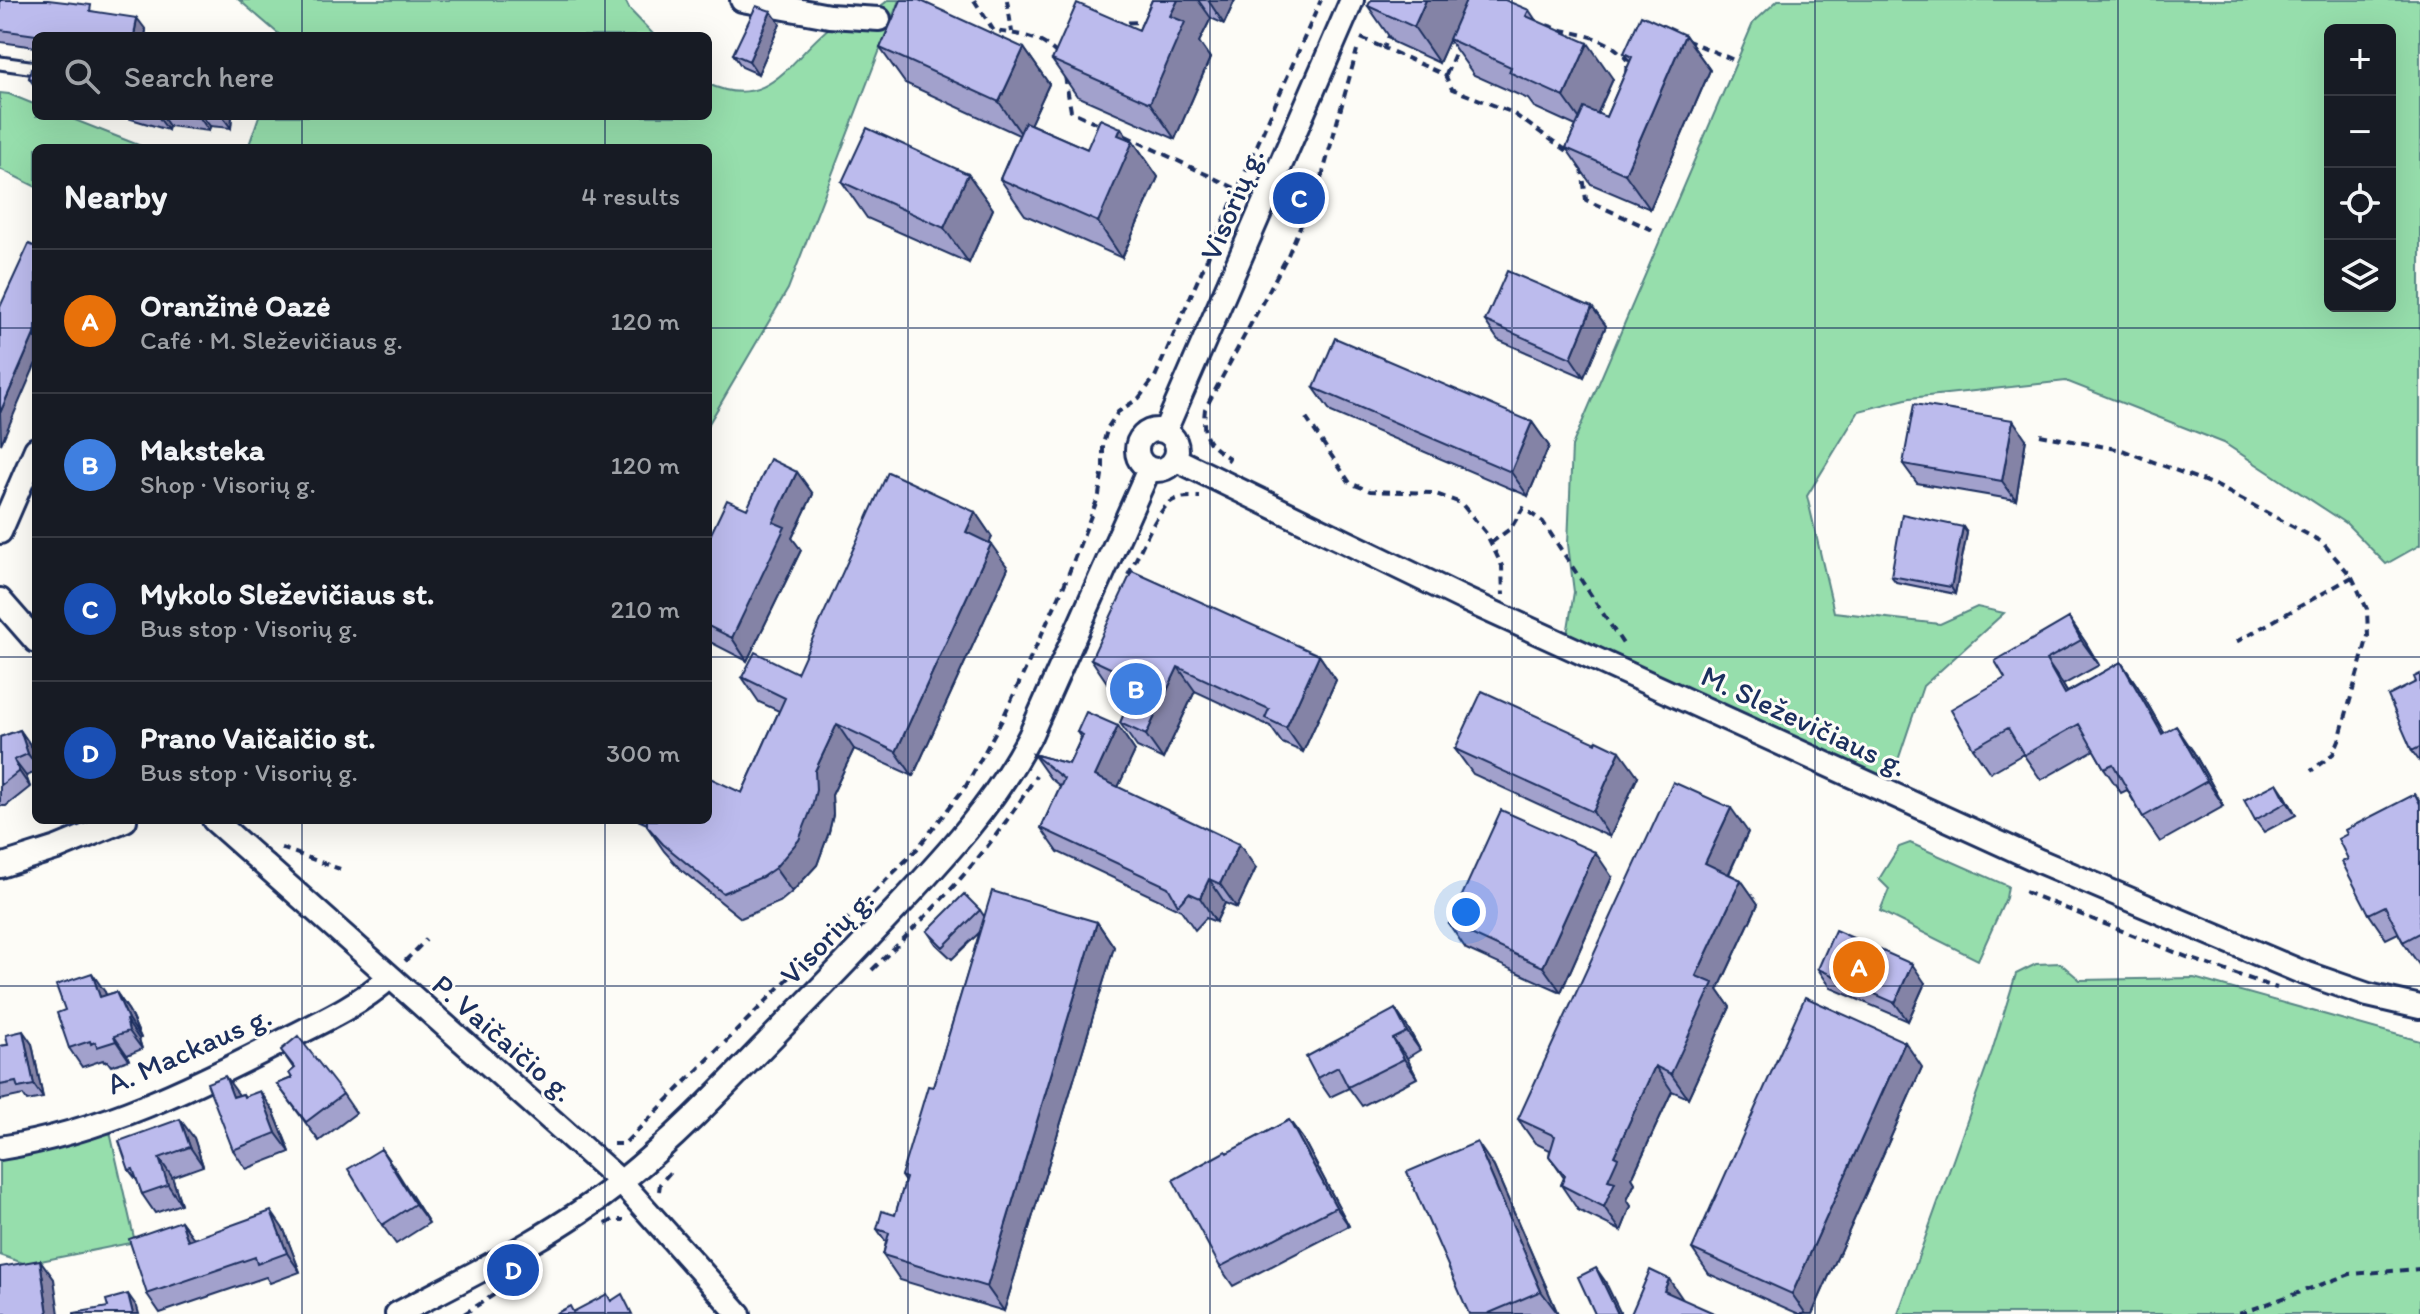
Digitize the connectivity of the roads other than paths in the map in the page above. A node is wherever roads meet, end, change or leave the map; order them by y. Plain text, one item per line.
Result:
1 (742, 0) edge
2 (1352, 0) edge
3 (879, 19) dead end
4 (0, 63) edge
5 (32, 67) edge
6 (1165, 431) junction
7 (32, 458) edge
8 (1175, 459) junction
9 (1149, 469) junction
10 (0, 532) edge
11 (0, 600) edge
12 (32, 636) edge
13 (115, 824) edge
14 (218, 824) edge
15 (0, 866) edge
16 (390, 977) junction
17 (2420, 1007) edge
18 (0, 1148) edge
19 (621, 1182) junction
20 (397, 1314) edge
21 (739, 1314) edge

1 - 3 street
2 - 6 street, Visorių g.
4 - 5 lane
6 - 8 street
6 - 9 street
7 - 10 street
8 - 9 street
8 - 17 street, M. Sleževičiaus g.
9 - 19 street, Visorių g.
11 - 12 street
13 - 15 street
14 - 16 street, P. Vaičaičio g.
16 - 18 street, A. Mackaus g.
16 - 19 street, P. Vaičaičio g.
19 - 20 street, Visorių g.
19 - 21 street, P. Vaičaičio g.

